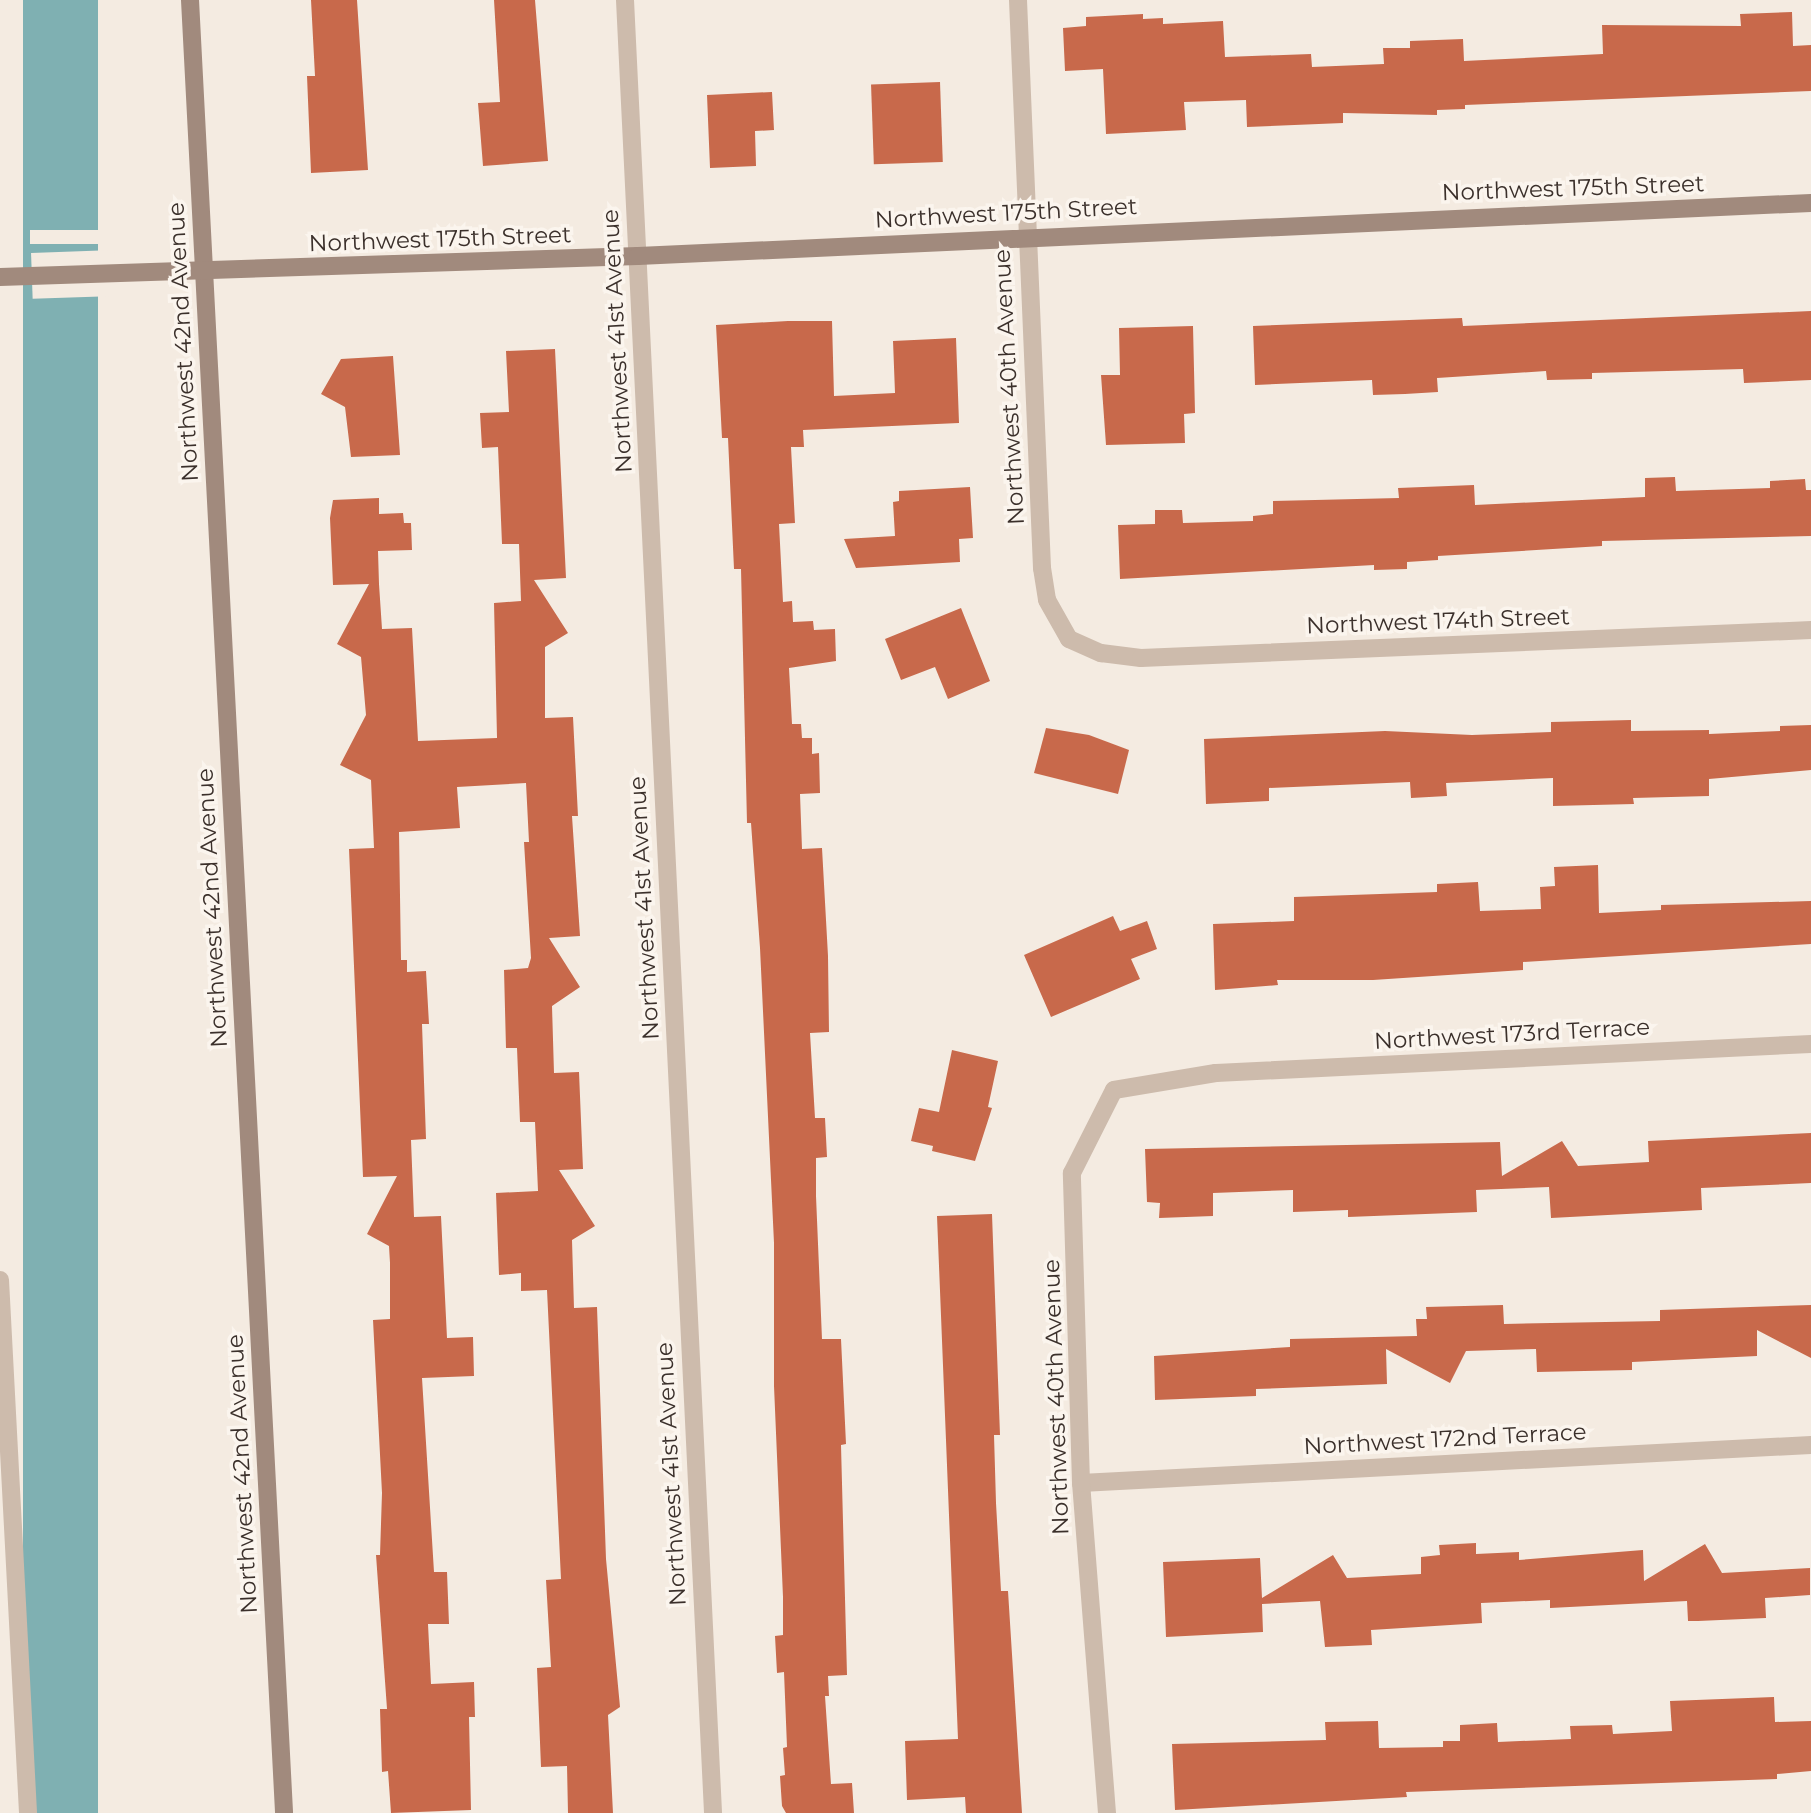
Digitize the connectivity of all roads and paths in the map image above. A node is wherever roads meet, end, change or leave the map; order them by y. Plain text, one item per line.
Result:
1 (190, 0) edge
2 (625, 0) edge
3 (1018, 0) edge
4 (1811, 203) edge
5 (1026, 236) junction
6 (638, 256) junction
7 (204, 272) junction
8 (0, 277) edge
9 (1811, 630) edge
10 (1069, 639) joint
11 (1811, 1044) edge
12 (1216, 1073) joint
13 (0, 1280) edge
14 (1811, 1444) edge
15 (1081, 1483) junction
16 (28, 1813) edge
17 (284, 1813) edge
18 (713, 1813) edge
19 (1107, 1813) edge

1 - 7 street, Northwest 42nd Avenue
2 - 6 street, Northwest 41st Avenue
3 - 5 street, Northwest 40th Avenue
4 - 5 street, Northwest 175th Street
5 - 6 street, Northwest 175th Street
5 - 10 street, Northwest 40th Avenue
6 - 7 street, Northwest 175th Street
6 - 18 street, Northwest 41st Avenue
7 - 8 street, Northwest 175th Street
7 - 17 street, Northwest 42nd Avenue
9 - 10 street, Northwest 174th Street
11 - 12 street, Northwest 173rd Terrace
12 - 15 street, Northwest 40th Avenue
13 - 16 street
14 - 15 street, Northwest 172nd Terrace
15 - 19 street, Northwest 40th Avenue

